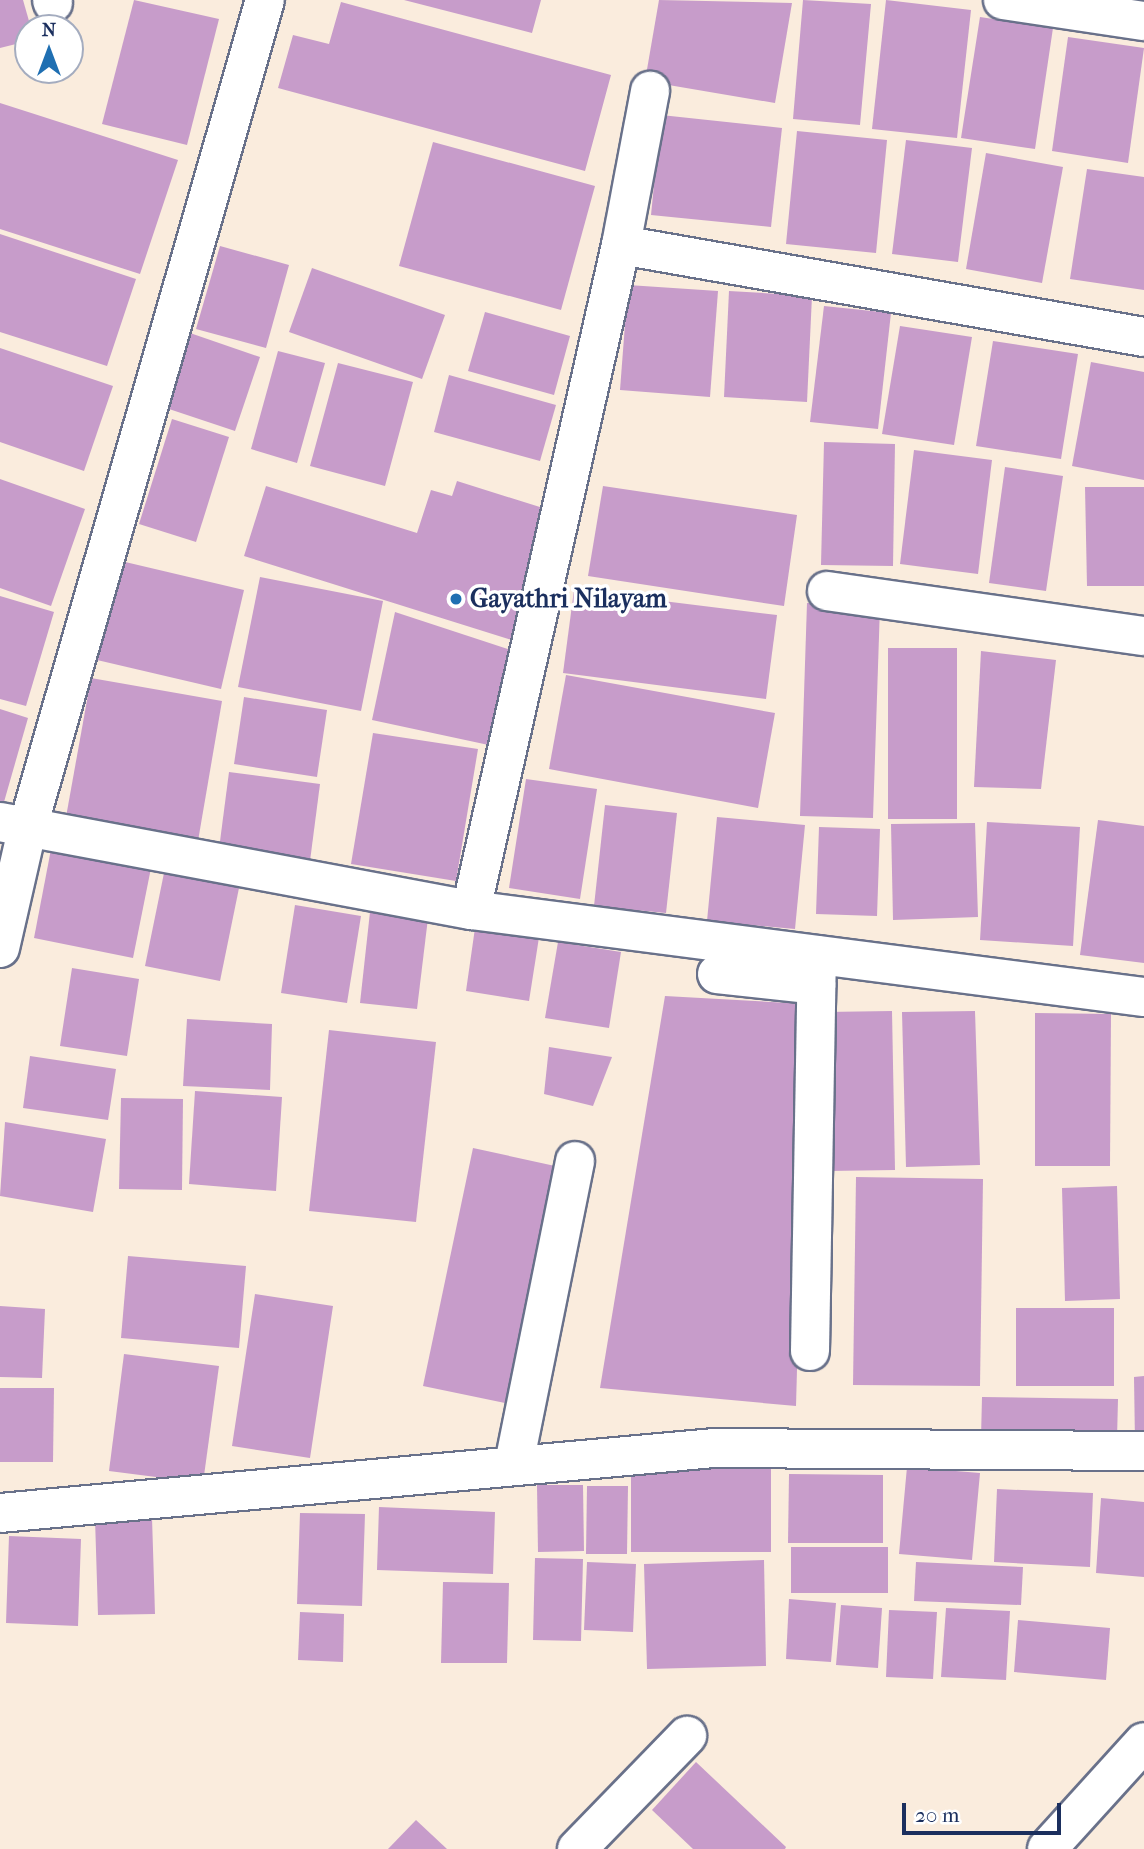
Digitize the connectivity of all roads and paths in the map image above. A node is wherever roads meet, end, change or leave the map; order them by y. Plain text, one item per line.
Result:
1 (265, 0) edge
2 (1003, 0) edge
3 (1144, 21) edge
4 (650, 91) dead end
5 (621, 245) junction
6 (1144, 337) edge
7 (827, 591) dead end
8 (1144, 636) edge
9 (13, 826) edge
10 (471, 910) junction
11 (0, 948) edge
12 (816, 970) junction
13 (717, 974) dead end
14 (1144, 997) edge
15 (575, 1161) dead end
16 (810, 1351) dead end
17 (1144, 1451) edge
18 (514, 1464) junction
19 (0, 1513) edge
20 (687, 1736) dead end
21 (1144, 1742) edge
22 (577, 1849) edge
23 (1047, 1849) edge

1 - 9 street
2 - 3 street
4 - 5 street
5 - 6 street
5 - 10 street
7 - 8 street
9 - 10 street
9 - 11 street
10 - 12 street
12 - 13 street
12 - 14 street
12 - 16 street
15 - 18 street
17 - 18 street
18 - 19 street
20 - 22 street
21 - 23 street

